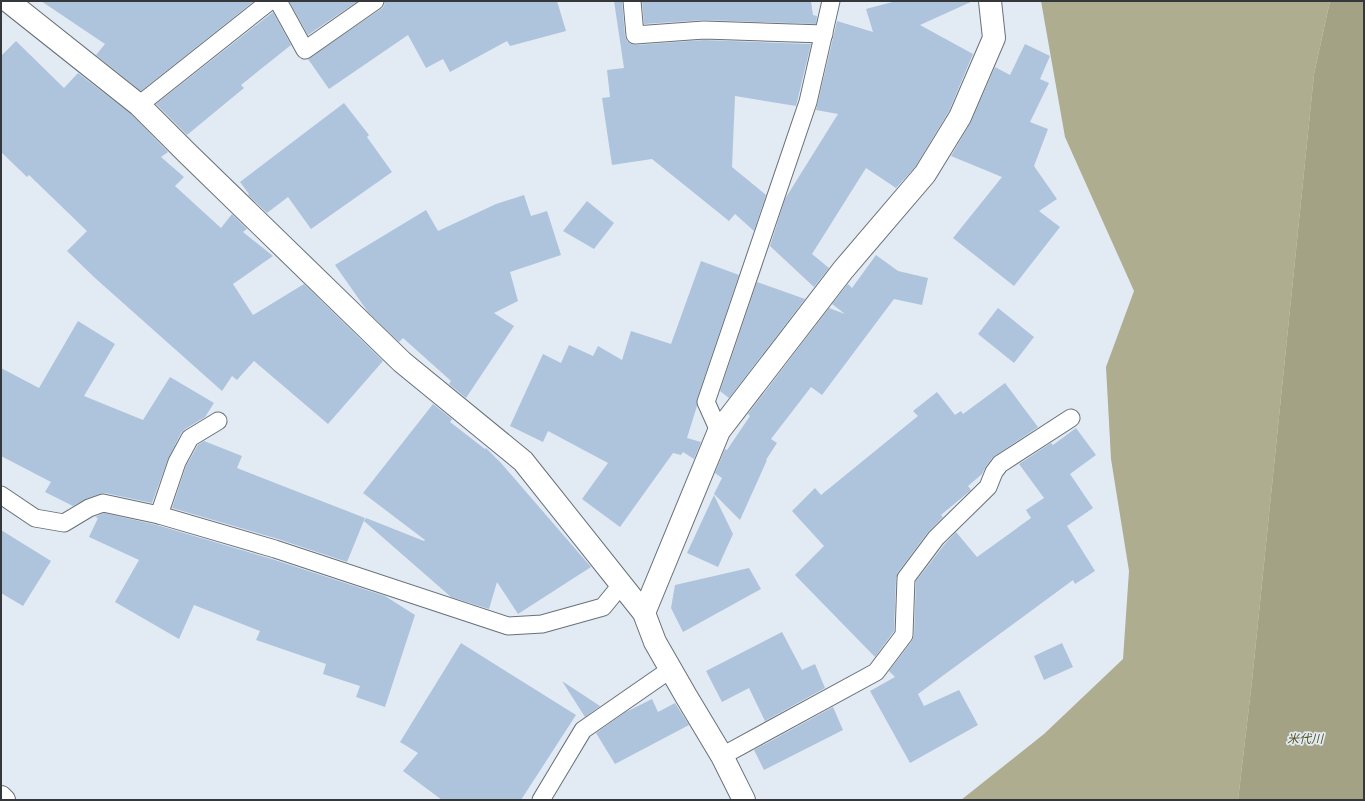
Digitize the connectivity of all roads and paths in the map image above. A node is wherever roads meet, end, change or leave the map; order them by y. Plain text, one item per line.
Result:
1 (8, 1) edge
2 (270, 1) edge
3 (278, 1) edge
4 (375, 1) edge
5 (632, 1) edge
6 (831, 1) edge
7 (990, 1) edge
8 (824, 34) junction
9 (140, 105) junction
10 (1071, 418) dead end
11 (218, 421) dead end
12 (719, 430) junction
13 (1, 495) edge
14 (159, 515) junction
15 (621, 585) junction
16 (644, 613) junction
17 (670, 669) junction
18 (722, 756) junction
19 (1, 797) edge
20 (4, 800) edge
21 (541, 800) edge
22 (744, 800) edge

1 - 9 street
2 - 9 lane
3 - 4 lane
5 - 8 lane
6 - 8 lane
7 - 12 street
8 - 12 lane
9 - 15 street
10 - 18 lane
11 - 14 lane
12 - 16 street
13 - 14 lane
14 - 15 lane
15 - 16 street
16 - 17 street
17 - 18 street
17 - 21 lane
18 - 22 street
19 - 20 street

